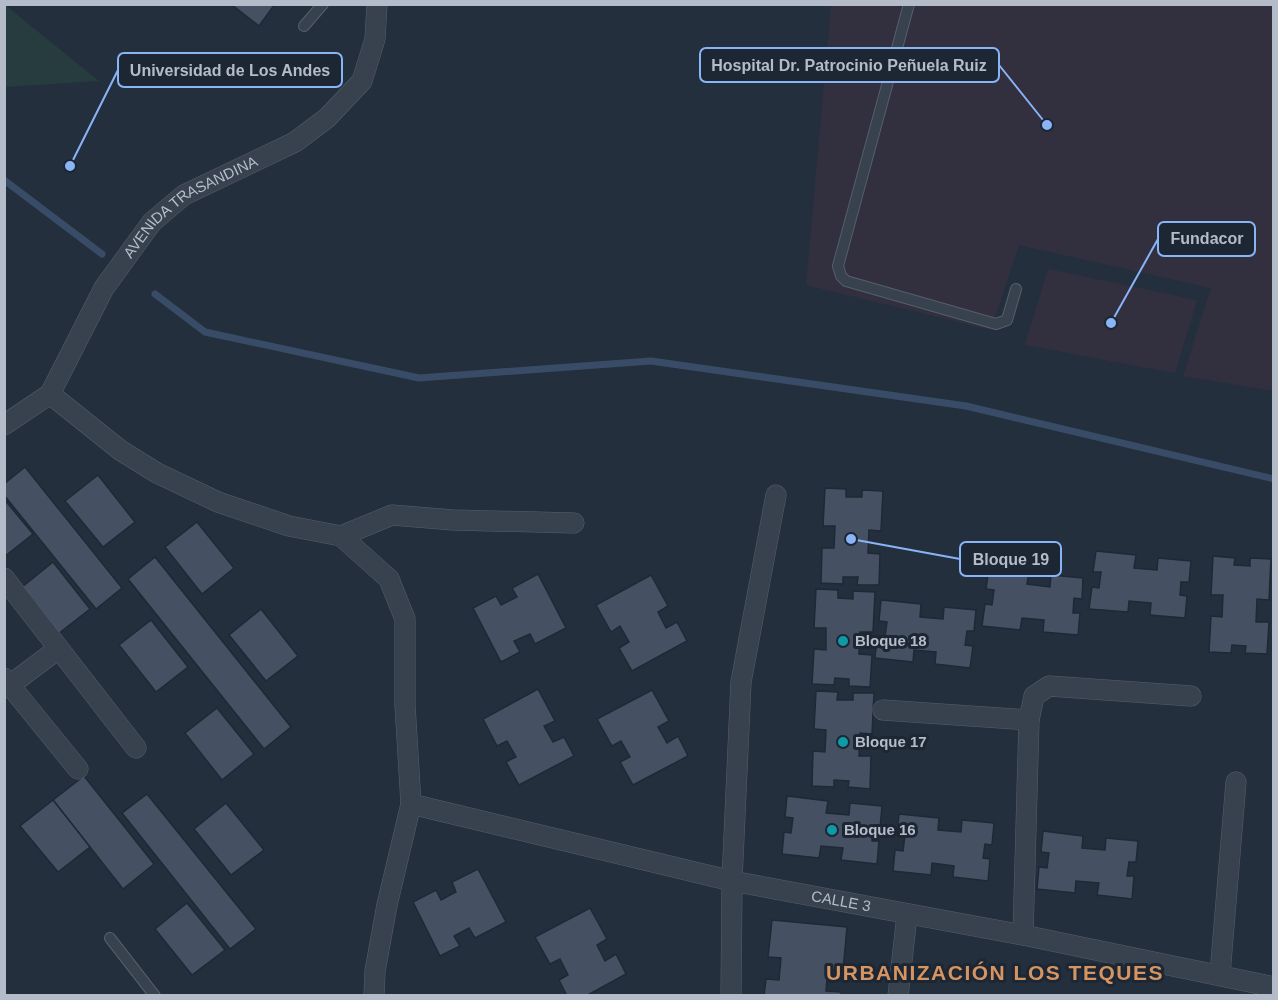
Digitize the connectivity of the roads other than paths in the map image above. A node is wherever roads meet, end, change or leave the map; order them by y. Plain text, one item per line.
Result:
1 (323, 4) edge
2 (377, 4) edge
3 (909, 4) edge
4 (304, 26) dead end
5 (1016, 289) dead end
6 (50, 394) junction
7 (4, 425) edge
8 (777, 495) dead end
9 (574, 523) dead end
10 (341, 537) junction
11 (4, 578) edge
12 (58, 650) junction
13 (7, 681) edge
14 (1191, 696) dead end
15 (883, 710) dead end
16 (1029, 720) junction
17 (136, 748) dead end
18 (78, 769) dead end
19 (1236, 782) dead end
20 (411, 804) junction
21 (732, 881) junction
22 (907, 915) junction
23 (1023, 935) junction
24 (110, 938) dead end
25 (1220, 974) junction
26 (1274, 987) edge
27 (155, 996) edge
28 (374, 996) edge
29 (731, 996) edge
30 (898, 996) edge

1 - 4 lane
2 - 6 street, AVENIDA TRASANDINA
3 - 5 lane
6 - 7 street, AVENIDA TRASANDINA
6 - 10 street
8 - 21 street
9 - 10 street
10 - 20 street
11 - 12 street
12 - 13 street
12 - 17 street
13 - 18 street
14 - 16 street
15 - 16 street
16 - 23 street
19 - 25 street
20 - 21 street, CALLE 3
20 - 28 street
21 - 22 street, CALLE 3
21 - 29 street
22 - 23 street, CALLE 3
22 - 30 street
23 - 25 street, CALLE 3
24 - 27 lane
25 - 26 street, CALLE 3

